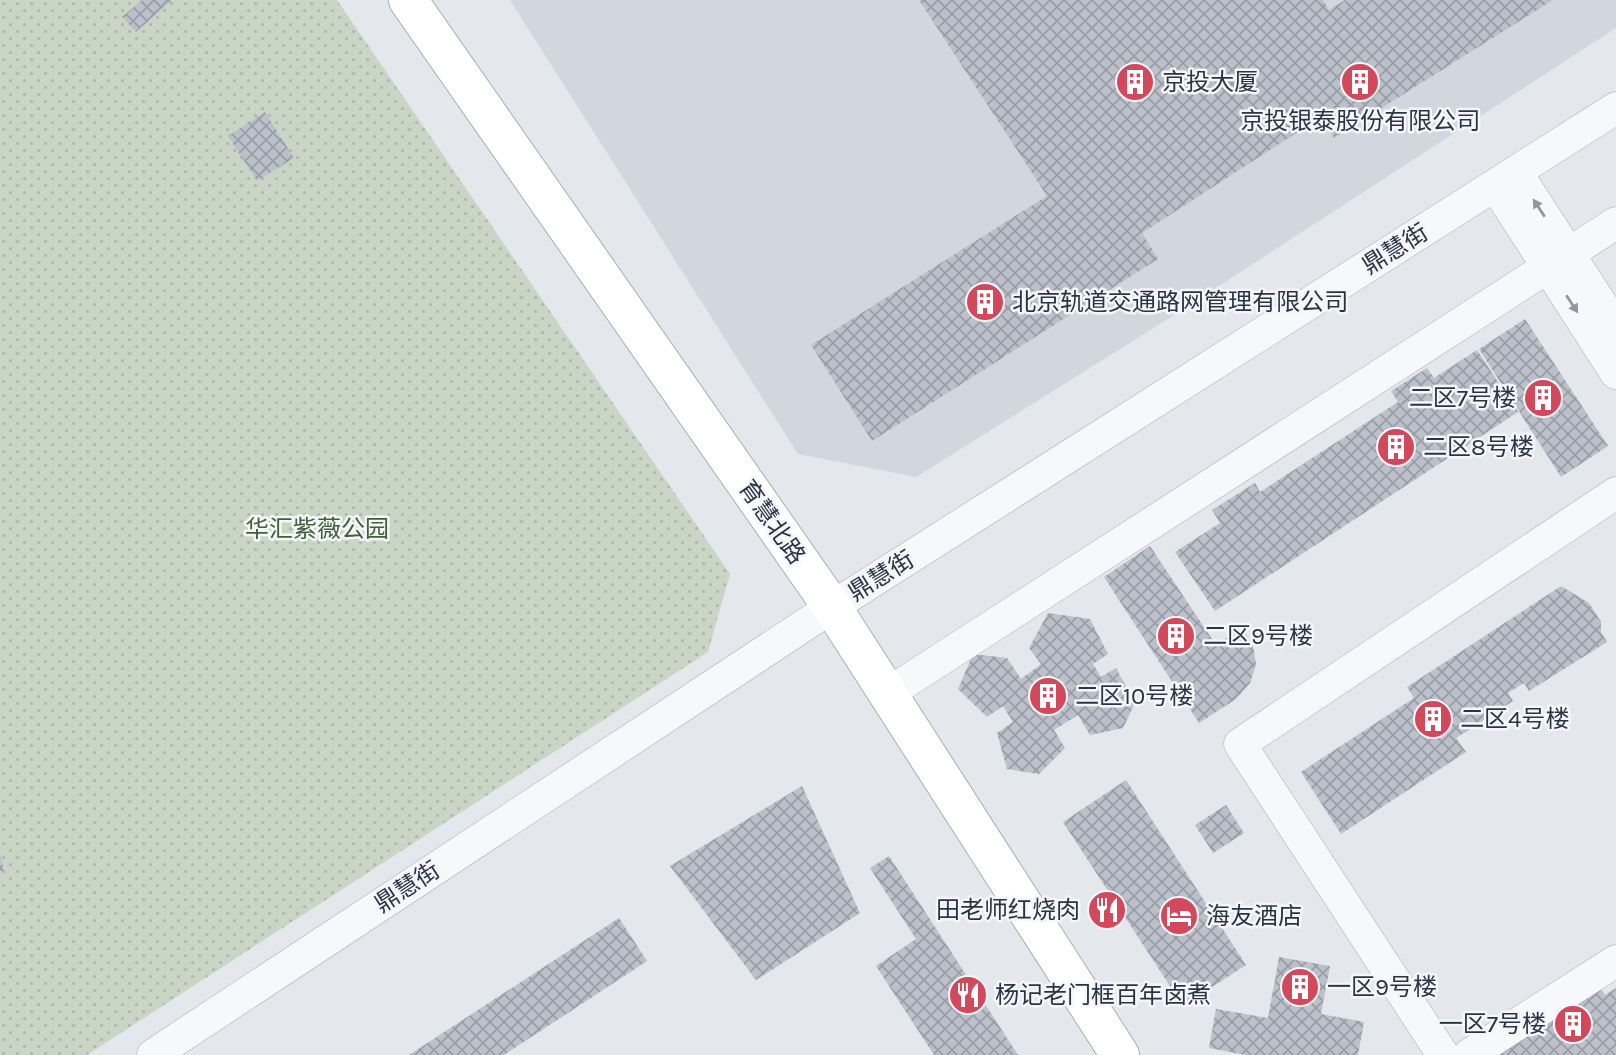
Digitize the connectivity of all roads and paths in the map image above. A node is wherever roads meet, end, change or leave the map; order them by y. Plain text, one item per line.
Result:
1 (408, 0) edge
2 (1616, 108) edge
3 (1505, 179) junction
4 (1616, 223) edge
5 (1558, 260) junction
6 (1616, 327) edge
7 (1616, 373) edge
8 (1616, 493) edge
9 (832, 607) junction
10 (887, 694) junction
11 (1616, 961) edge
12 (153, 1055) edge
13 (1120, 1055) edge
14 (1444, 1055) edge
15 (1469, 1055) edge

1 - 9 street, 育慧北路
2 - 3 street, 鼎慧街
3 - 5 street
3 - 9 street, 鼎慧街
4 - 5 street
5 - 6 street
5 -> 7 street
5 - 10 street
8 - 14 street
9 - 10 street, 育慧北路
9 - 12 street, 鼎慧街
10 - 13 street, 育慧北路
11 - 15 street

